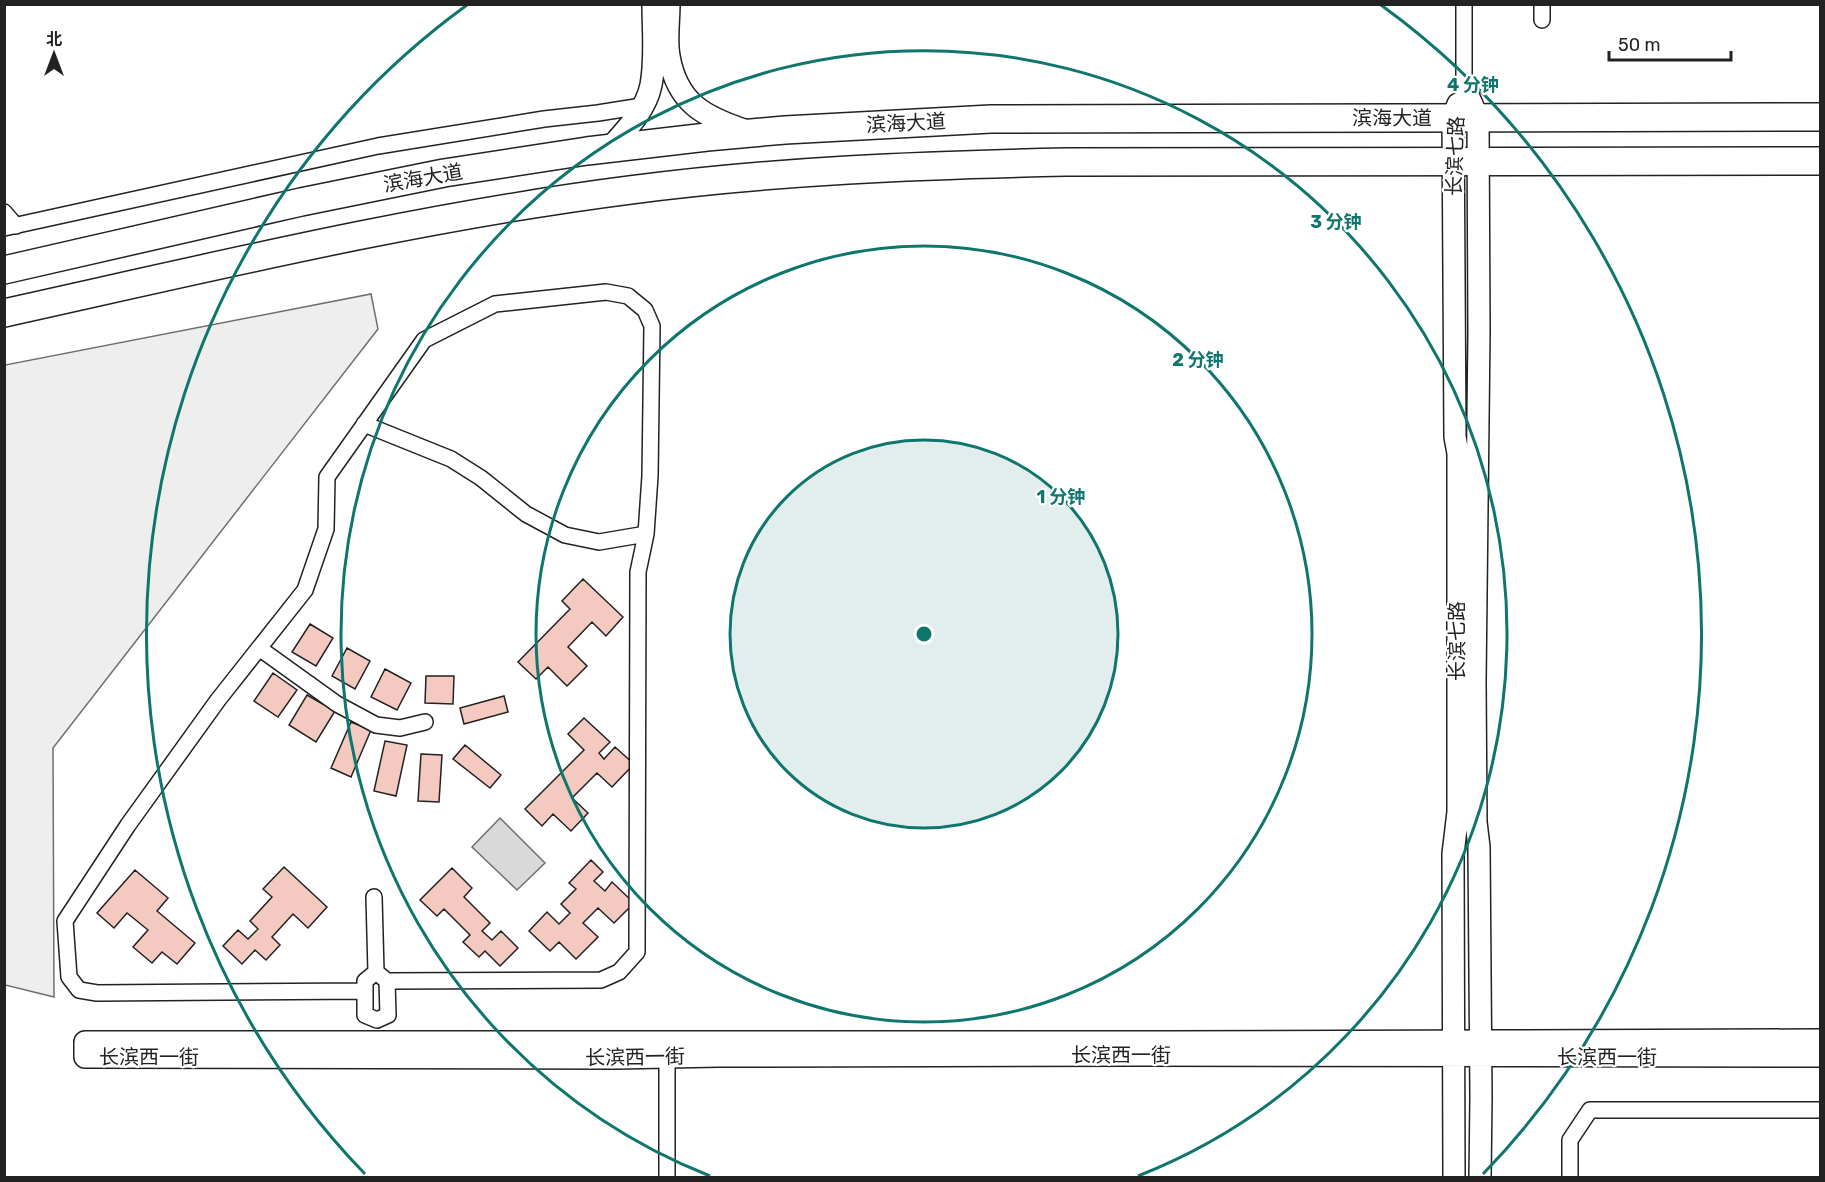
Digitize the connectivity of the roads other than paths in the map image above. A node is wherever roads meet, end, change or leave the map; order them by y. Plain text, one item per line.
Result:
1 (653, 4) edge
2 (669, 4) edge
3 (1464, 4) edge
4 (1464, 86) joint
5 (642, 106) junction
6 (1821, 117) edge
7 (1465, 118) junction
8 (750, 133) junction
9 (610, 148) junction
10 (1821, 161) edge
11 (1466, 163) junction
12 (4, 212) edge
13 (10, 227) edge
14 (4, 270) edge
15 (4, 313) edge
16 (364, 424) junction
17 (646, 534) junction
18 (259, 648) junction
19 (425, 722) dead end
20 (374, 897) dead end
21 (381, 977) junction
22 (365, 991) junction
23 (377, 1020) junction
24 (1821, 1040) edge
25 (378, 1043) junction
26 (1453, 1049) junction
27 (1480, 1049) junction
28 (667, 1050) junction
29 (1821, 1056) edge
30 (1821, 1110) edge
31 (667, 1178) edge
32 (1454, 1178) edge
33 (1480, 1178) edge
34 (1570, 1178) edge

1 - 5 street
2 - 8 street
3 - 4 street
4 - 7 street, 长滨七路
5 - 9 street
5 - 13 street
6 - 7 highway, 滨海大道
7 - 8 highway, 滨海大道
7 - 11 street, 长滨七路
8 - 9 highway, 滨海大道
9 - 14 highway, 滨海大道
10 - 11 highway
11 - 15 highway
11 - 26 street, 长滨七路
11 - 27 street, 长滨七路
12 - 13 street
16 - 17 street
16 - 17 street
16 - 18 street
17 - 21 street
18 - 19 street
18 - 22 street
20 - 21 street
21 - 22 street
21 - 23 street
22 - 23 street
23 - 25 street
24 - 27 street, 长滨西一街
25 - 28 street, 长滨西一街
25 - 28 street, 长滨西一街
26 - 27 street, 长滨西一街
26 - 28 street, 长滨西一街
26 - 32 street, 长滨七路
27 - 29 street, 长滨西一街
27 - 33 street, 长滨七路
28 - 31 street
30 - 34 street

